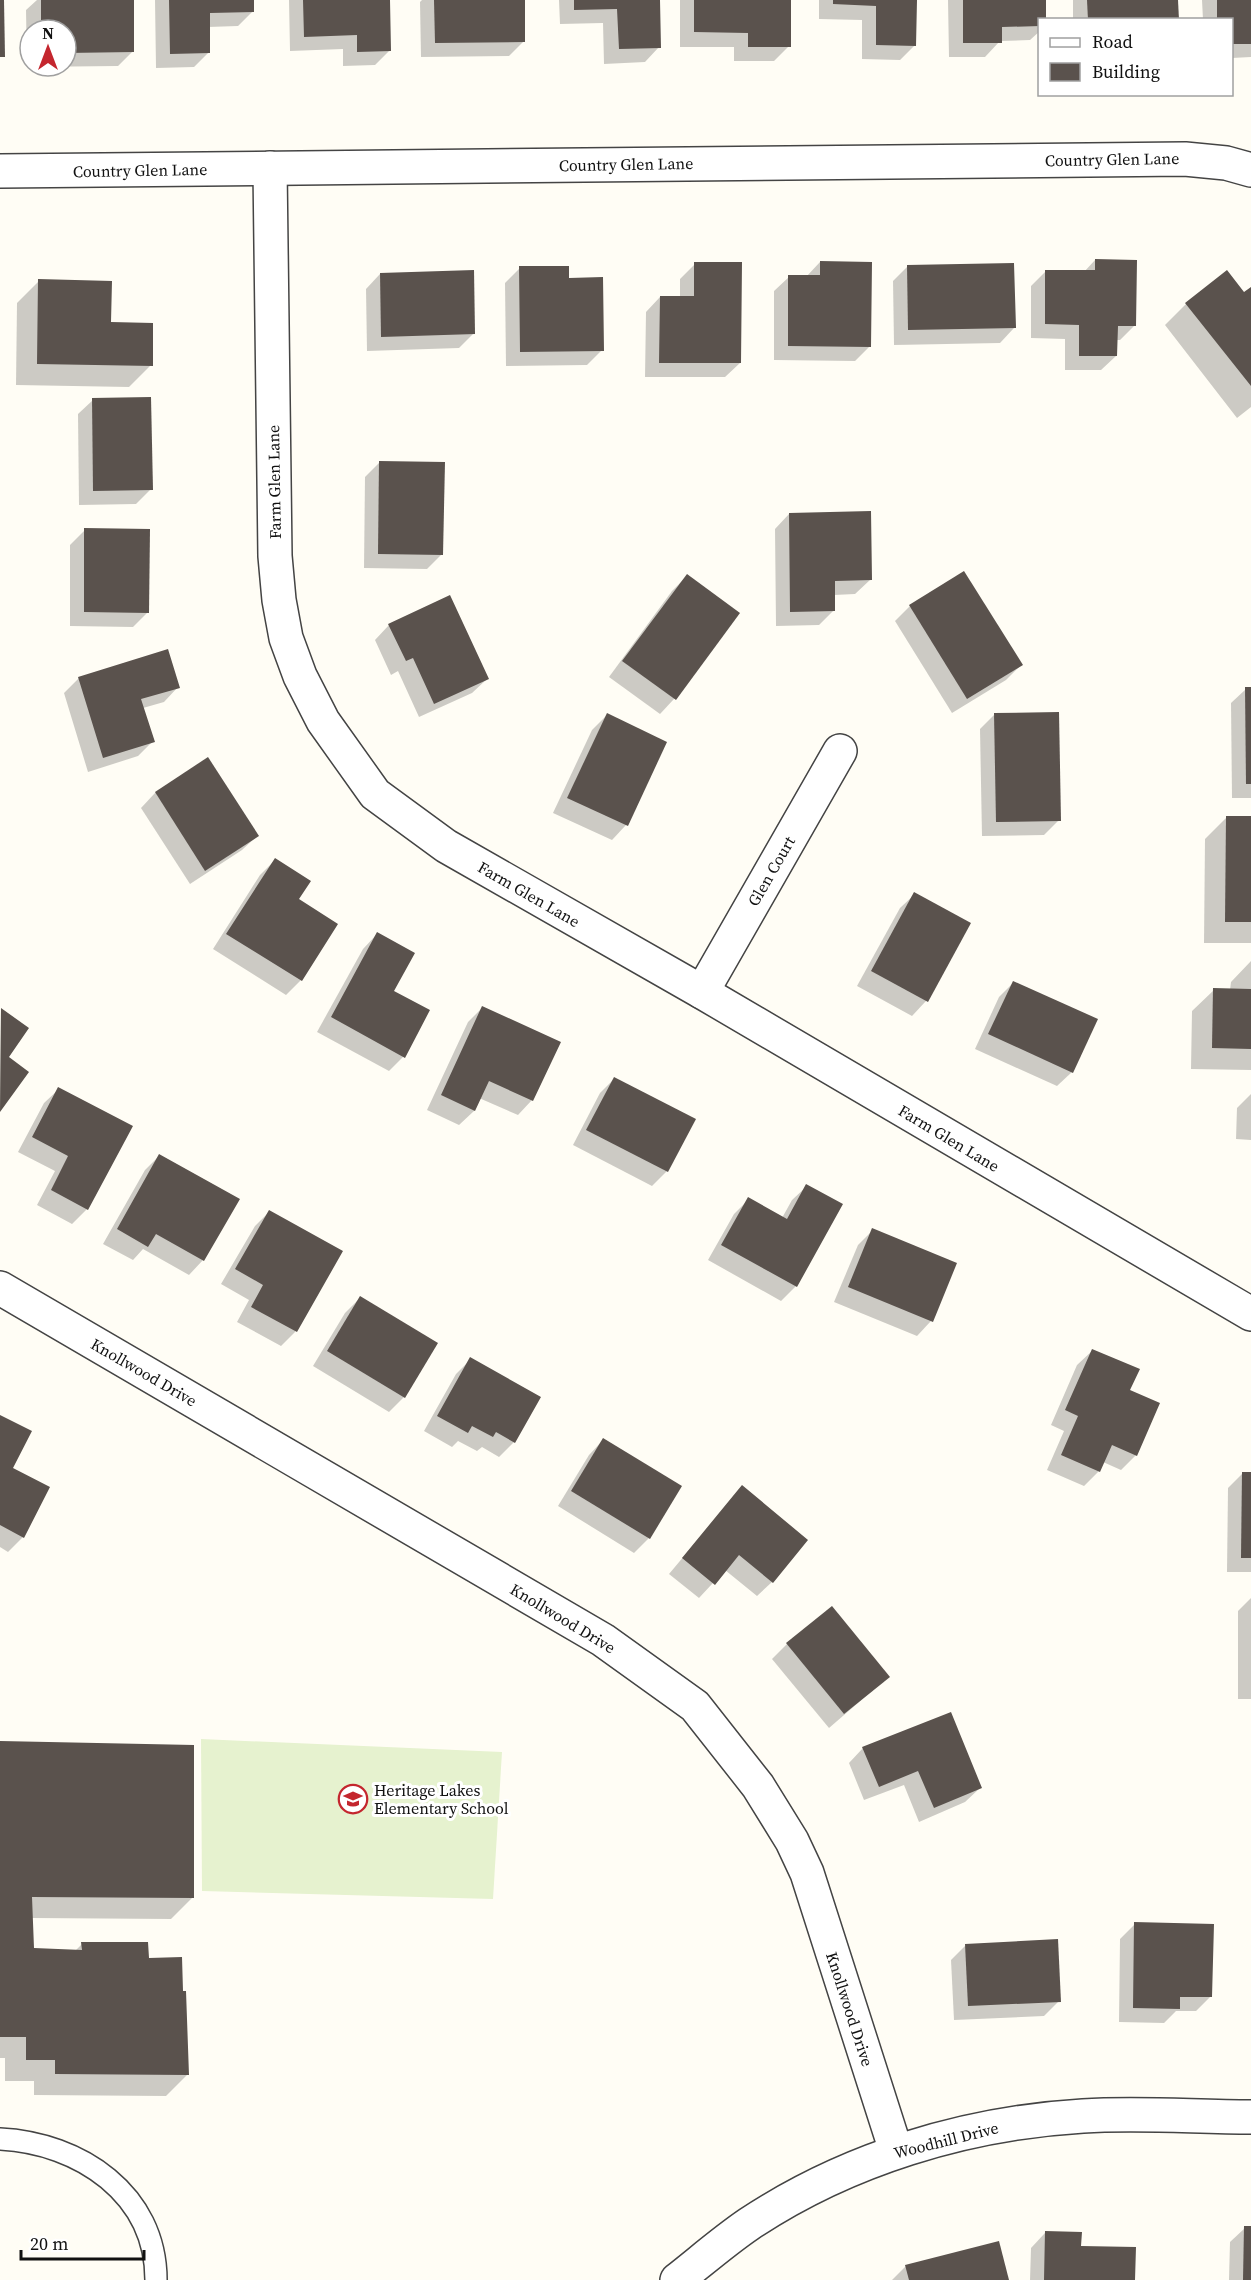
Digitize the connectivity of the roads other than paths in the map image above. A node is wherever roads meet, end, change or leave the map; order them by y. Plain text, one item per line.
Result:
1 (270, 168) junction
2 (1251, 170) edge
3 (0, 171) edge
4 (840, 751) dead end
5 (702, 992) junction
6 (0, 1288) edge
7 (1251, 1314) edge
8 (1251, 2117) edge
9 (0, 2139) edge
10 (896, 2151) junction
11 (156, 2280) edge
12 (677, 2280) edge

1 - 2 street, Country Glen Lane
1 - 3 street, Country Glen Lane
1 - 5 street, Farm Glen Lane
4 - 5 street, Glen Court
5 - 7 street, Farm Glen Lane
6 - 10 street, Knollwood Drive
8 - 10 street, Woodhill Drive
9 - 11 lane
10 - 12 street, Woodhill Drive

